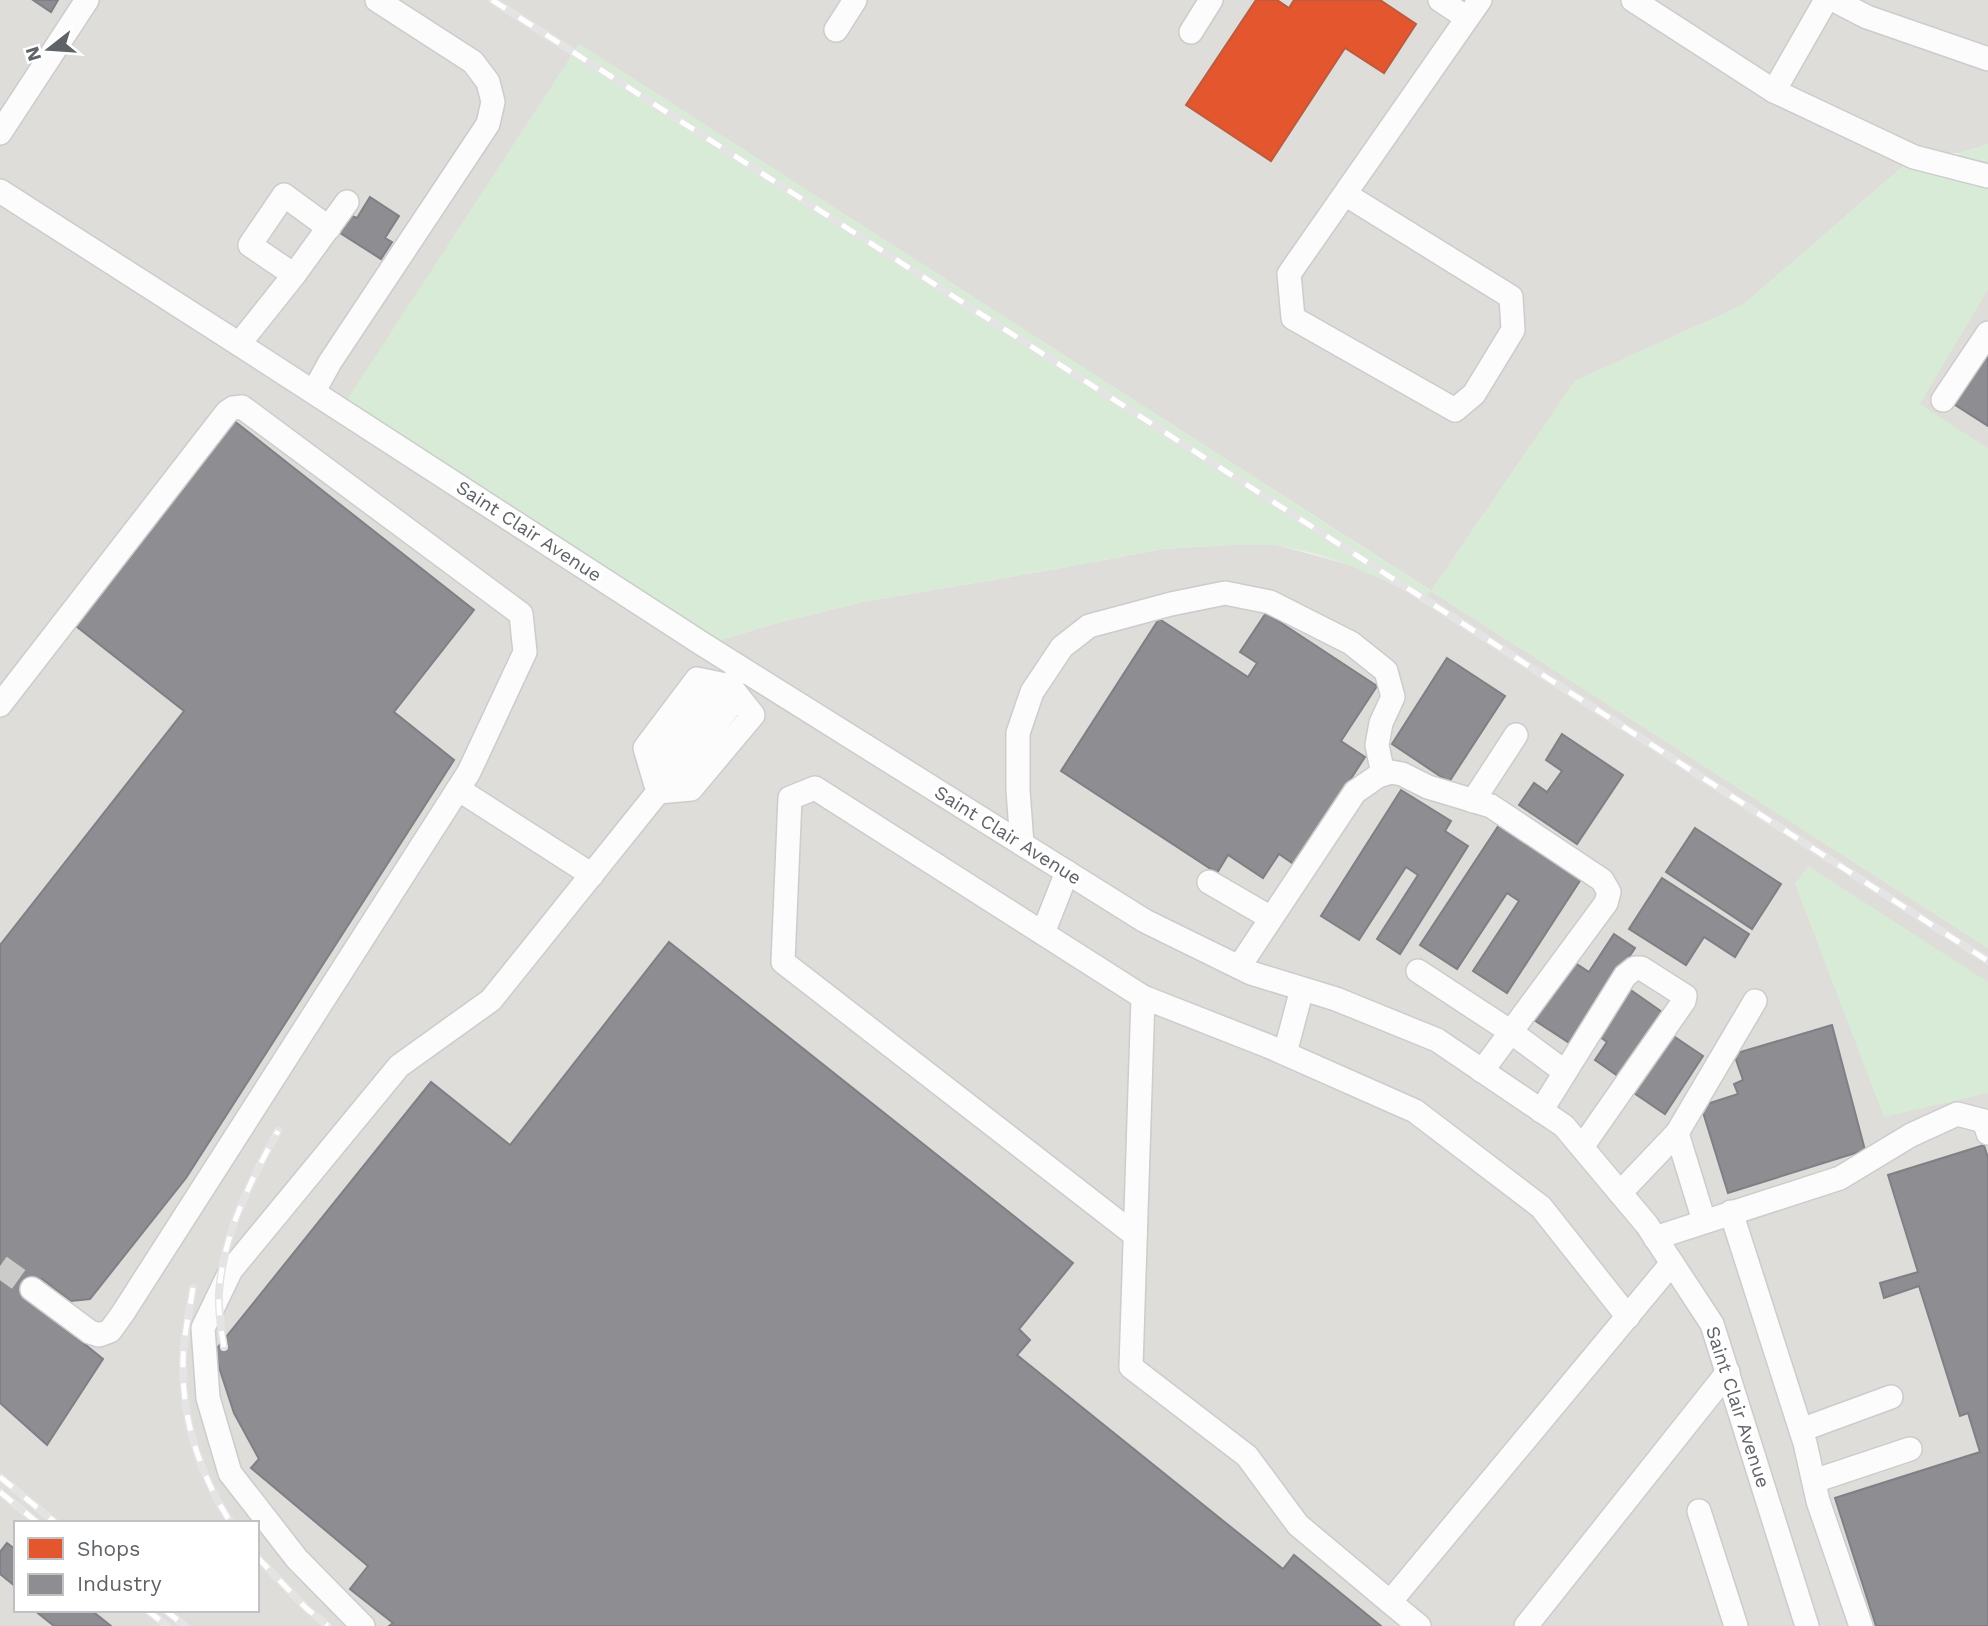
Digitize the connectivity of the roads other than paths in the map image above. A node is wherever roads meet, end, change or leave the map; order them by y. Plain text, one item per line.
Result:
1 (87, 0) edge
2 (377, 0) edge
3 (855, 0) edge
4 (1211, 0) edge
5 (1440, 0) edge
6 (1633, 0) edge
7 (1826, 0) edge
8 (1834, 0) edge
9 (1474, 9) edge
10 (836, 30) dead end
11 (1191, 32) dead end
12 (1988, 59) edge
13 (1774, 91) junction
14 (0, 133) edge
15 (1988, 176) edge
16 (0, 191) edge
17 (1345, 194) junction
18 (347, 202) dead end
19 (329, 228) junction
20 (294, 275) junction
21 (1988, 332) edge
22 (240, 344) junction
23 (314, 391) junction
24 (1943, 400) dead end
25 (736, 677) junction
26 (0, 705) edge
27 (1516, 735) dead end
28 (1383, 774) junction
29 (458, 789) junction
30 (658, 792) junction
31 (1473, 801) junction
32 (1022, 844) junction
33 (1067, 872) junction
34 (592, 875) junction
35 (1209, 882) dead end
36 (1271, 918) junction
37 (1043, 933) junction
38 (1239, 967) junction
39 (1418, 971) dead end
40 (1302, 989) junction
41 (1143, 997) junction
42 (1755, 1001) dead end
43 (1511, 1032) junction
44 (1285, 1053) junction
45 (1482, 1071) junction
46 (1565, 1072) junction
47 (1541, 1111) junction
48 (1677, 1133) junction
49 (1988, 1133) edge
50 (1581, 1147) junction
51 (1620, 1193) junction
52 (1731, 1212) junction
53 (1704, 1221) junction
54 (1135, 1235) junction
55 (1656, 1238) junction
56 (1672, 1264) junction
57 (32, 1289) tunnel mouth
58 (1628, 1317) junction
59 (1728, 1372) junction
60 (1891, 1396) dead end
61 (1801, 1430) junction
62 (1910, 1449) dead end
63 (1814, 1481) junction
64 (1699, 1511) dead end
65 (1390, 1602) junction
66 (363, 1626) edge
67 (1419, 1626) edge
68 (1526, 1626) edge
69 (1737, 1626) edge
70 (1807, 1626) edge
71 (1861, 1626) edge

1 - 14 street
2 - 23 street
3 - 10 street
4 - 11 street
5 - 9 street
6 - 13 street
7 - 13 street
8 - 12 street
9 - 17 street
13 - 15 street
16 - 22 street, Saint Clair Avenue
17 - 17 street
18 - 19 street
19 - 20 street
19 - 20 street
20 - 22 street
21 - 24 street
22 - 23 street, Saint Clair Avenue
23 - 25 street, Saint Clair Avenue
25 - 30 street
25 - 30 street
25 - 32 street, Saint Clair Avenue
26 - 29 street
27 - 31 street
28 - 31 street
28 - 32 street
28 - 36 street
29 - 34 street
29 - 57 street
30 - 34 street
31 - 43 street
32 - 33 street, Saint Clair Avenue
33 - 37 street
33 - 38 street, Saint Clair Avenue
34 - 66 street
35 - 36 street
36 - 38 street
37 - 41 street
37 - 54 street
38 - 40 street, Saint Clair Avenue
39 - 43 street
40 - 44 street
40 - 45 street, Saint Clair Avenue
41 - 44 street
41 - 54 street
42 - 48 street
43 - 45 street
43 - 46 street
44 - 58 street
45 - 47 street, Saint Clair Avenue
46 - 47 street
46 - 50 street
47 - 50 street, Saint Clair Avenue
48 - 51 street
48 - 53 street
49 - 52 street
50 - 51 street, Saint Clair Avenue
51 - 55 street, Saint Clair Avenue
52 - 53 street
52 - 61 street
53 - 55 street
54 - 65 street
55 - 56 street, Saint Clair Avenue
56 - 58 street
56 - 59 street, Saint Clair Avenue
58 - 65 street
59 - 68 street
59 - 70 street, Saint Clair Avenue
60 - 61 street
61 - 63 street
62 - 63 street
63 - 71 street
64 - 69 street
65 - 67 street

